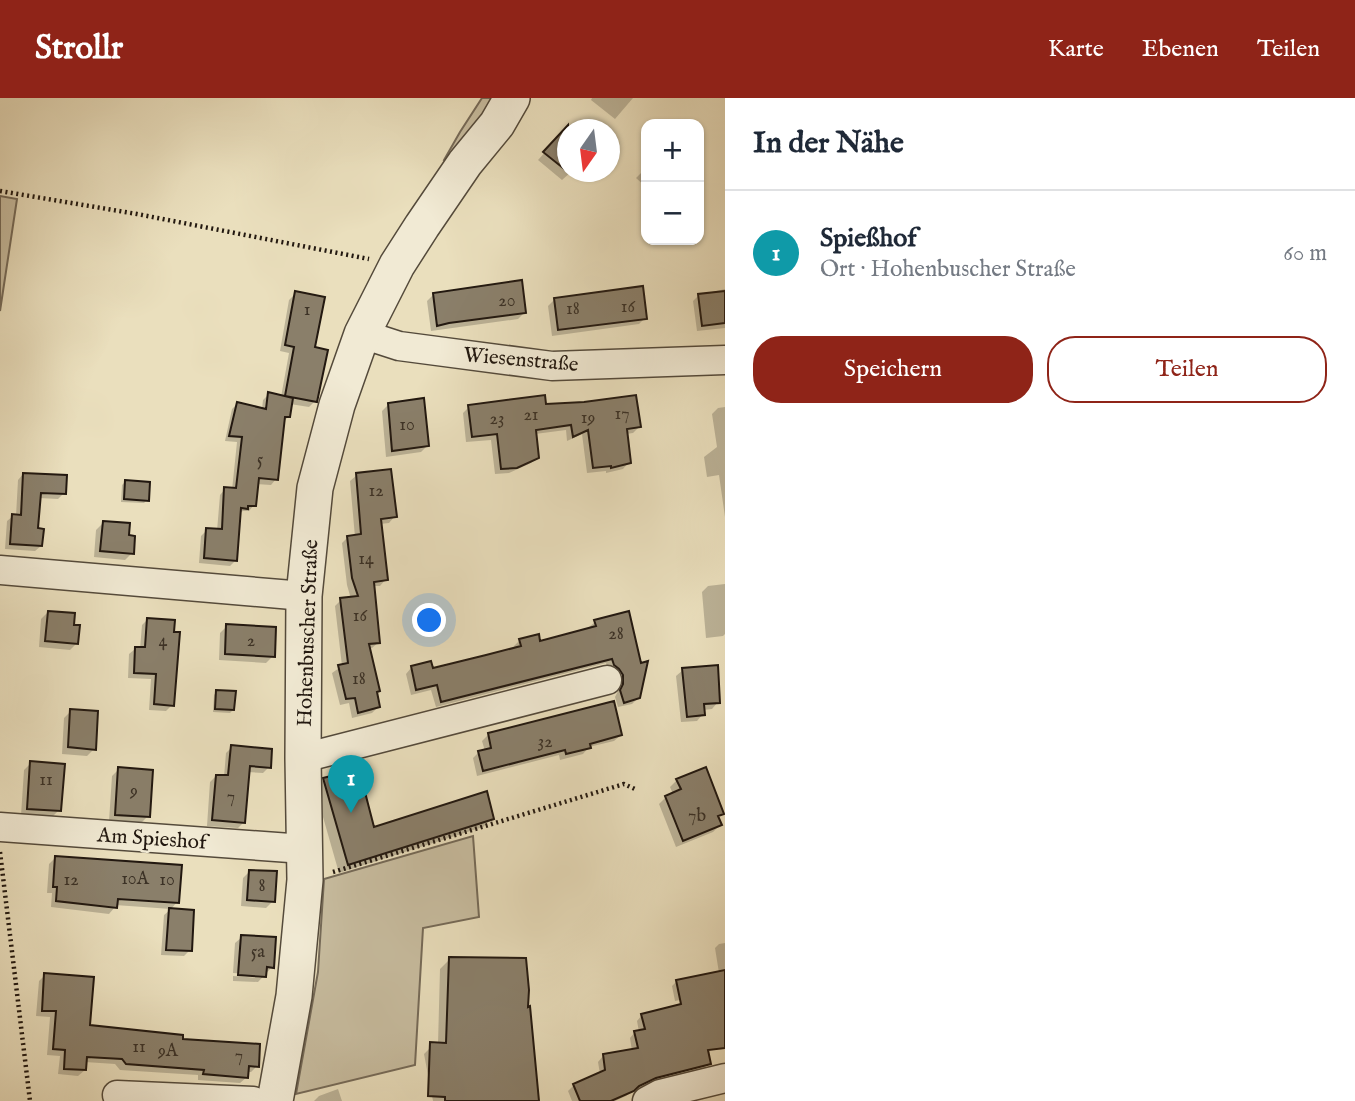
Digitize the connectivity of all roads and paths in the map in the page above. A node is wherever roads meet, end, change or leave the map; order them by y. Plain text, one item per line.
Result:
1 (512, 98) edge
2 (0, 191) edge
3 (397, 265) junction
4 (362, 334) junction
5 (725, 360) edge
6 (0, 570) edge
7 (303, 596) junction
8 (607, 680) dead end
9 (303, 758) junction
10 (637, 790) dead end
11 (0, 827) edge
12 (0, 852) edge
13 (305, 865) junction
14 (725, 1078) edge
15 (117, 1095) dead end
16 (30, 1101) edge
17 (253, 1101) edge
18 (275, 1101) edge
19 (647, 1101) edge

1 - 3 street, Hohenbuscher Straße
2 - 3 path
3 - 4 street, Hohenbuscher Straße
4 - 5 street, Wiesenstraße
4 - 7 street, Hohenbuscher Straße
6 - 7 street
7 - 9 street, Hohenbuscher Straße
8 - 9 street, Hohenbuscher Straße
9 - 13 street, Hohenbuscher Straße
10 - 13 path
11 - 13 street, Am Spieshof
12 - 16 path
13 - 18 street, Hohenbuscher Straße
14 - 19 street
15 - 17 street

